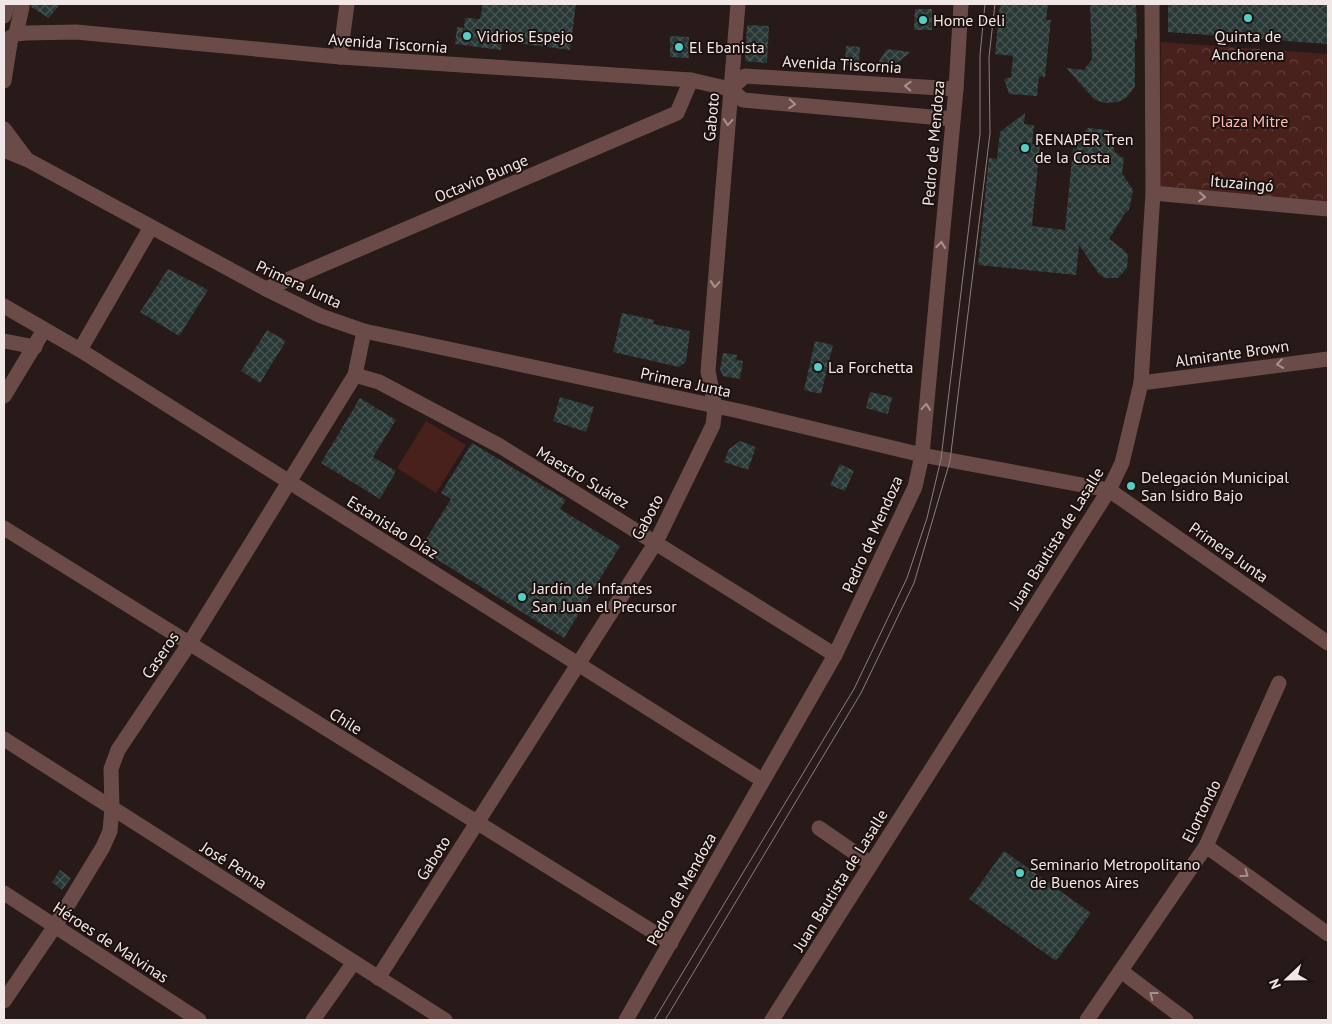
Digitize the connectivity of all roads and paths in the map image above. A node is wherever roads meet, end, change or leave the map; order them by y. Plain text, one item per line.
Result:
1 (346, 4) edge
2 (738, 4) edge
3 (961, 4) edge
4 (1152, 4) edge
5 (15, 5) edge
6 (4, 16) edge
7 (10, 38) edge
8 (340, 57) junction
9 (691, 80) junction
10 (4, 81) edge
11 (730, 89) junction
12 (956, 90) junction
13 (953, 119) junction
14 (4, 129) edge
15 (4, 150) edge
16 (28, 160) junction
17 (1154, 193) junction
18 (1328, 209) edge
19 (151, 228) junction
20 (266, 289) junction
21 (4, 306) edge
22 (44, 330) junction
23 (364, 331) junction
24 (4, 341) edge
25 (34, 347) junction
26 (80, 350) junction
27 (1328, 359) edge
28 (355, 375) junction
29 (1141, 383) junction
30 (4, 396) edge
31 (715, 407) junction
32 (922, 455) junction
33 (289, 482) junction
34 (1109, 490) junction
35 (4, 528) edge
36 (656, 542) junction
37 (1328, 642) edge
38 (189, 644) junction
39 (835, 654) junction
40 (578, 664) junction
41 (1279, 683) dead end
42 (4, 739) edge
43 (762, 780) junction
44 (112, 808) junction
45 (476, 822) junction
46 (819, 828) dead end
47 (1206, 846) junction
48 (871, 864) junction
49 (4, 893) edge
50 (55, 926) junction
51 (1328, 934) edge
52 (671, 943) junction
53 (354, 962) junction
54 (1121, 971) junction
55 (378, 978) junction
56 (4, 1001) edge
57 (199, 1020) edge
58 (313, 1020) edge
59 (445, 1020) edge
60 (626, 1020) edge
61 (772, 1020) edge
62 (1087, 1020) edge
63 (1186, 1020) edge

1 - 8 street
2 - 11 street, Gaboto
3 - 12 street, Pedro de Mendoza
4 - 17 street, Juan Bautista de Lasalle
5 - 6 street
5 - 7 street
7 - 8 street, Avenida Tiscornia
7 - 10 street
8 - 9 street, Avenida Tiscornia
9 - 11 street, Avenida Tiscornia
9 - 20 street, Octavio Bunge
12 -> 11 street, Avenida Tiscornia
11 -> 13 street, Avenida Tiscornia
11 -> 31 street, Gaboto
12 - 13 street, Pedro de Mendoza
32 -> 13 street, Pedro de Mendoza
14 - 16 street, Primera Junta
15 - 16 street, Primera Junta
16 - 19 street, Primera Junta
17 -> 18 street, Ituzaingó
17 - 29 street, Juan Bautista de Lasalle
19 - 20 street, Primera Junta
19 - 26 street
20 - 23 street, Primera Junta
21 - 22 street, Estanislao Díaz
22 - 25 street
22 - 26 street, Estanislao Díaz
23 - 28 street, Caseros
23 - 31 street, Primera Junta
24 - 25 street
25 - 30 street
26 - 33 street, Estanislao Díaz
27 -> 29 street, Almirante Brown
28 - 33 street, Caseros
28 - 36 street, Maestro Suárez
29 - 34 street, Juan Bautista de Lasalle
31 - 32 street, Primera Junta
31 - 36 street, Gaboto
32 - 34 street, Primera Junta
32 - 39 street, Pedro de Mendoza
33 - 38 street, Caseros
33 - 40 street, Estanislao Díaz
34 - 37 street, Primera Junta
34 - 48 street, Juan Bautista de Lasalle
35 - 38 street, Chile
36 - 39 street, Maestro Suárez
36 - 40 street, Gaboto
38 - 44 street, Caseros
38 - 45 street, Chile
39 - 43 street, Pedro de Mendoza
40 - 43 street, Estanislao Díaz
40 - 45 street, Gaboto
41 - 47 street, Elortondo
42 - 44 street, José Penna
43 - 52 street, Pedro de Mendoza
44 - 50 street, Caseros
44 - 53 street, José Penna
45 - 52 street, Chile
45 - 55 street, Gaboto
46 - 48 street
47 -> 51 street
47 - 54 street, Elortondo
48 - 61 street, Juan Bautista de Lasalle
49 - 50 street, Héroes de Malvinas
50 - 56 street, Caseros
50 - 57 street, Héroes de Malvinas
52 - 60 street, Pedro de Mendoza
53 - 55 street, José Penna
53 - 58 street
54 - 62 street, Elortondo
63 -> 54 street
55 - 59 street, José Penna

